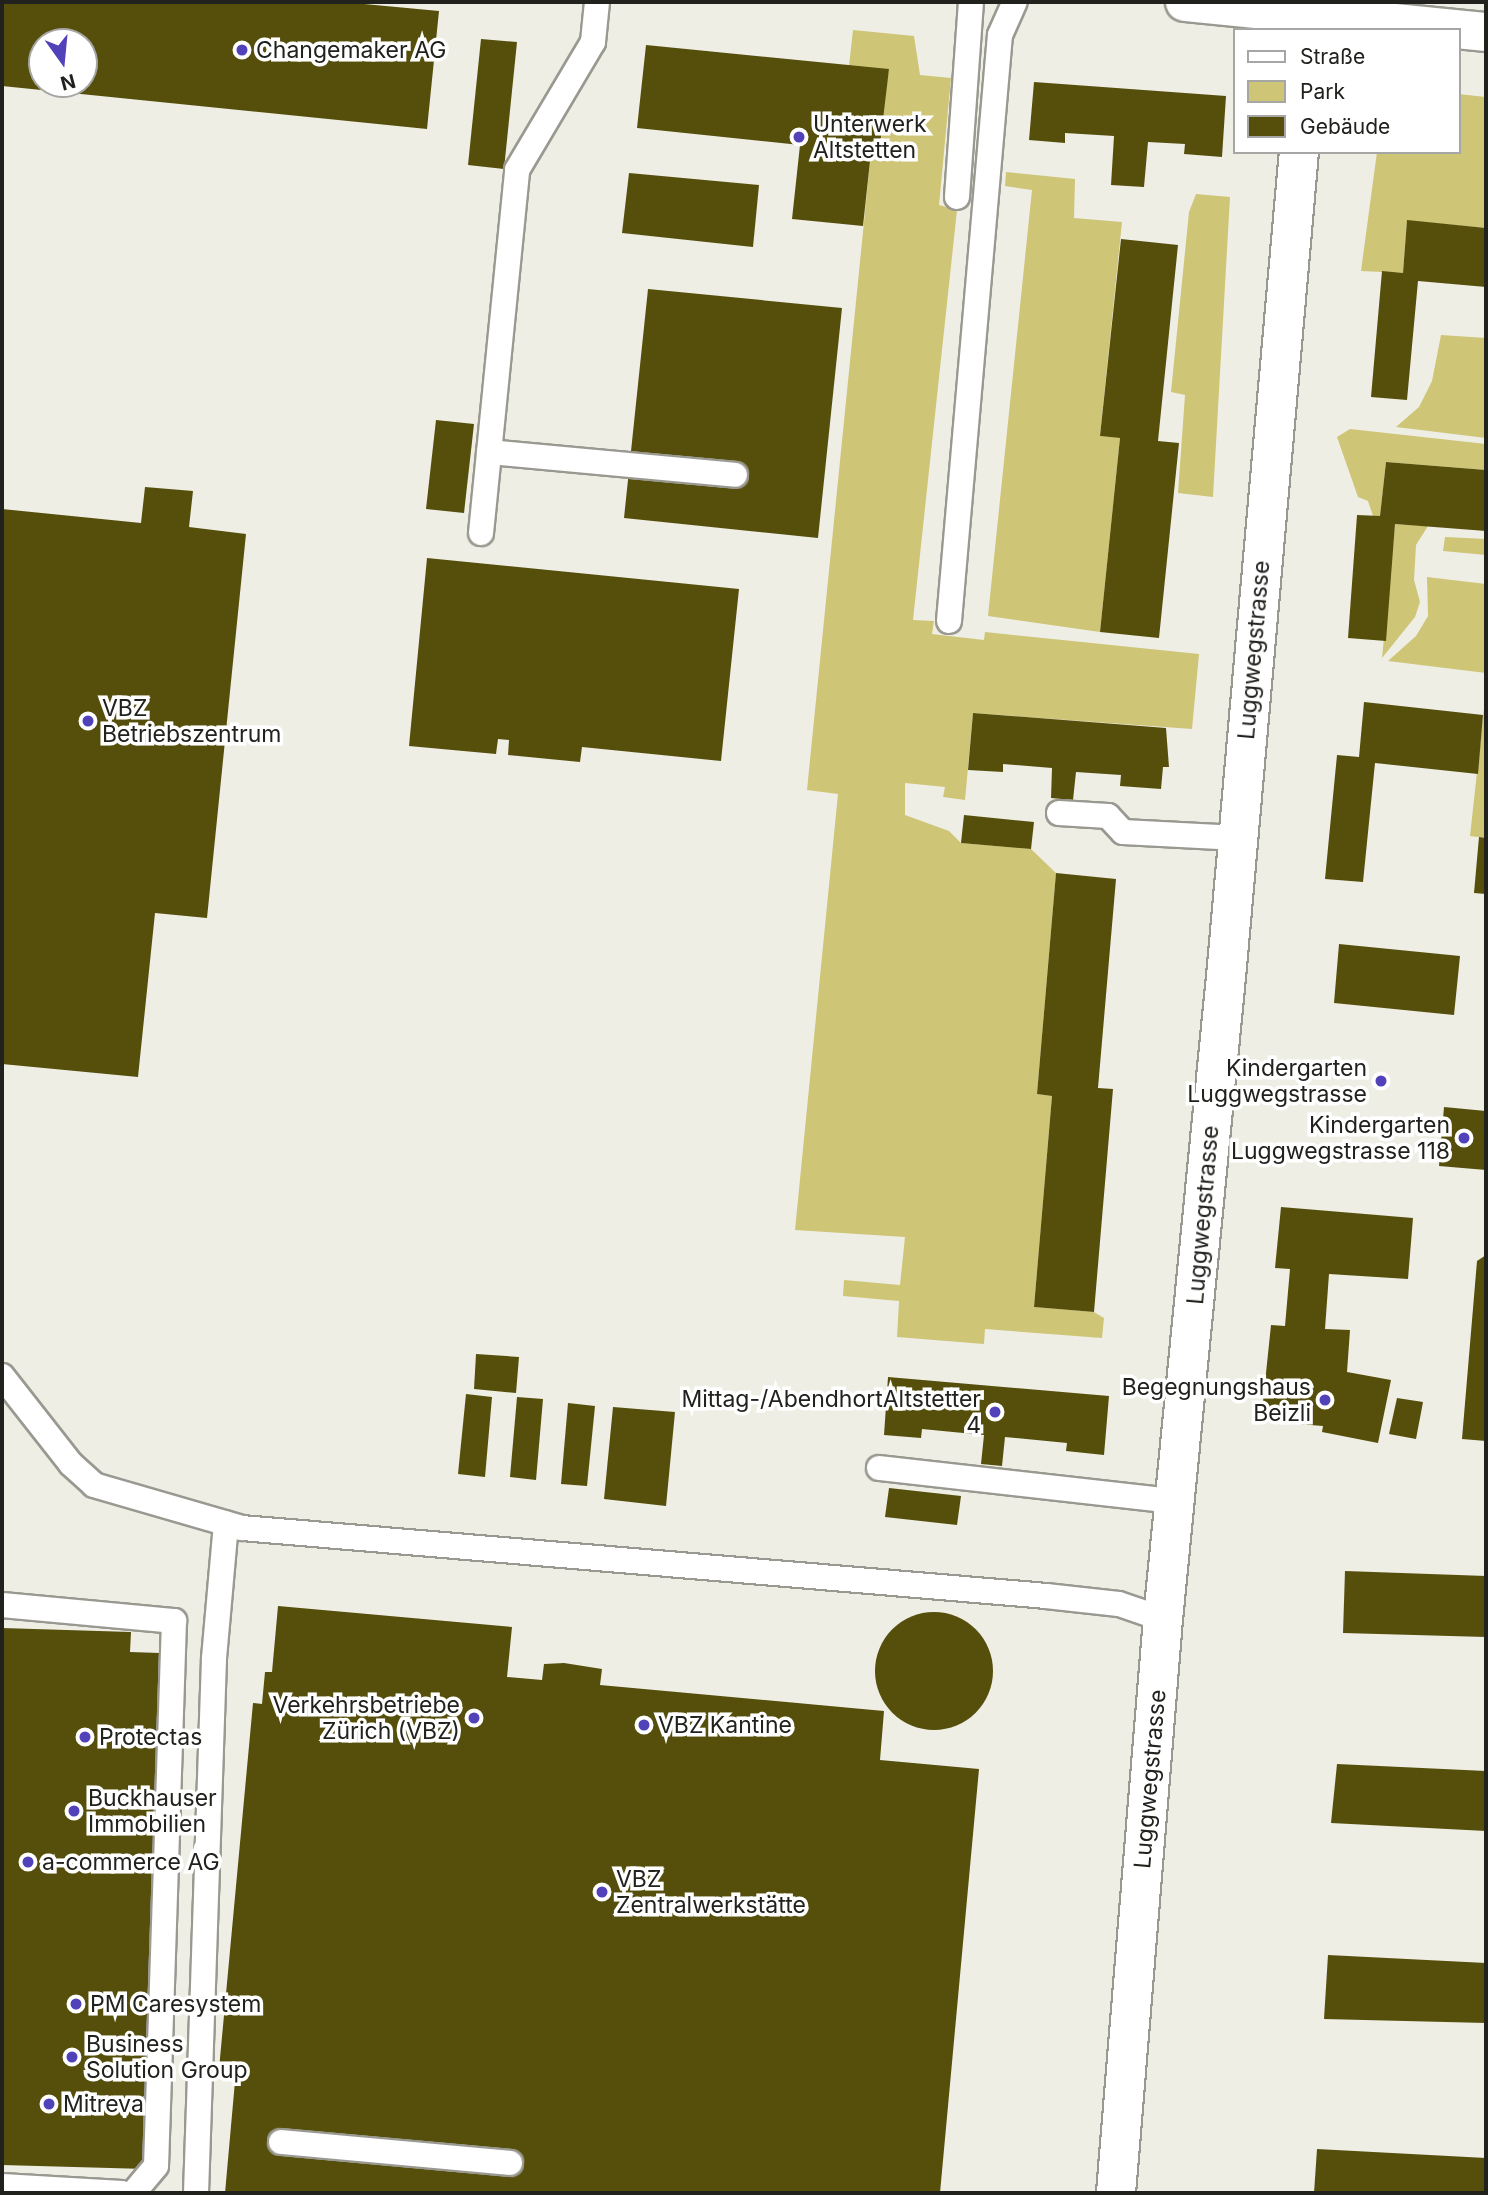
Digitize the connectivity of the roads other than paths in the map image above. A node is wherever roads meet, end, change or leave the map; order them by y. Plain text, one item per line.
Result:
1 (597, 2) edge
2 (971, 2) edge
3 (1015, 2) edge
4 (1185, 2) edge
5 (1310, 23) edge
6 (1408, 28) edge
7 (1460, 31) edge
8 (1486, 32) edge
9 (1299, 154) edge
10 (957, 197) dead end
11 (489, 452) junction
12 (735, 475) dead end
13 (481, 533) dead end
14 (949, 621) dead end
15 (1059, 813) dead end
16 (1238, 838) junction
17 (2, 1376) edge
18 (878, 1468) dead end
19 (1175, 1501) junction
20 (226, 1524) junction
21 (2, 1605) edge
22 (1163, 1619) junction
23 (281, 2142) dead end
24 (510, 2163) dead end
25 (2, 2186) edge
26 (122, 2193) edge
27 (133, 2193) edge
28 (196, 2193) edge
29 (1116, 2193) edge

1 - 11 lane
2 - 10 lane
3 - 14 lane
4 - 5 street
5 - 6 street
7 - 8 street
9 - 16 street, Luggwegstrasse
11 - 12 lane
11 - 13 lane
15 - 16 lane
16 - 19 street, Luggwegstrasse
17 - 20 lane
18 - 19 lane
19 - 22 street, Luggwegstrasse
20 - 22 lane
20 - 28 lane
21 - 27 lane
22 - 29 street, Luggwegstrasse
23 - 24 lane
25 - 26 lane

